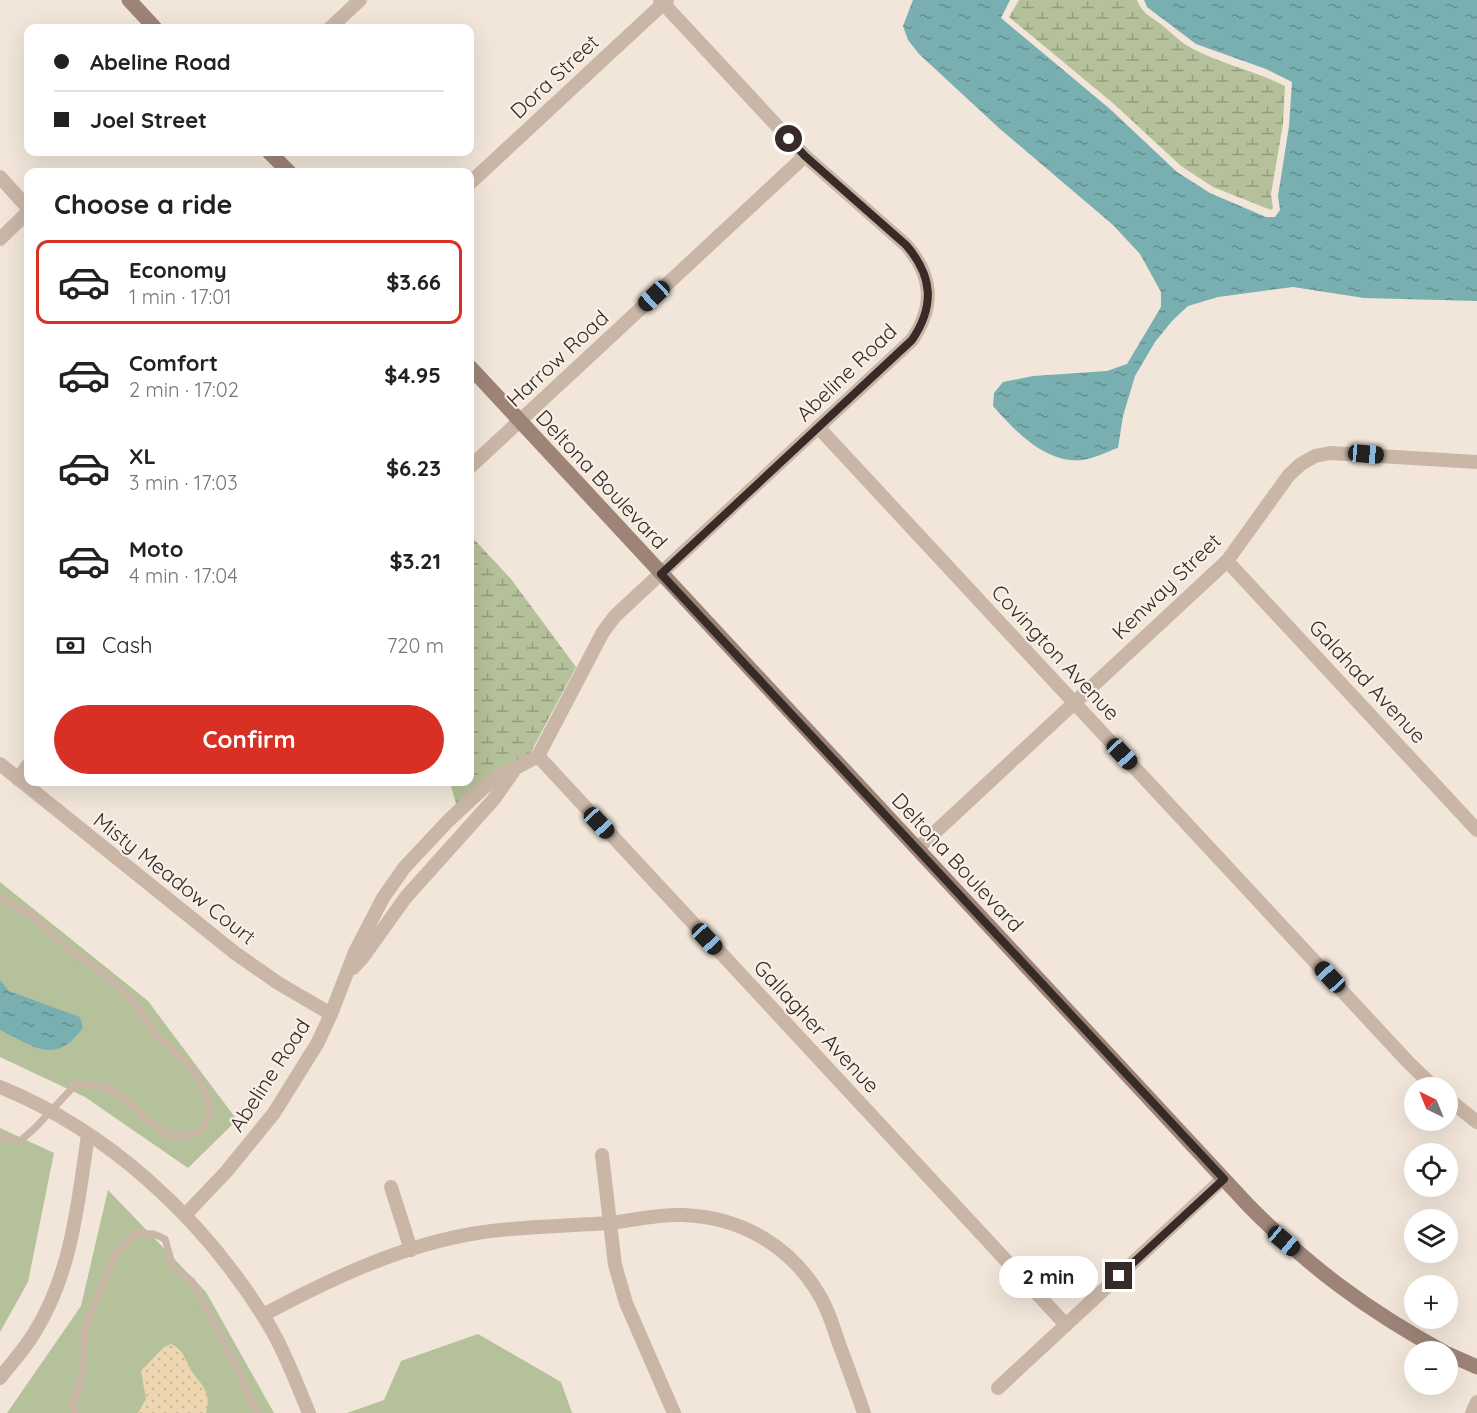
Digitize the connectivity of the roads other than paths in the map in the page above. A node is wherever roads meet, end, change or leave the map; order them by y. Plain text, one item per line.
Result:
1 (129, 0) edge
2 (360, 0) edge
3 (664, 1) edge
4 (151, 24) edge
5 (334, 24) edge
6 (273, 156) edge
7 (805, 156) junction
8 (285, 168) edge
9 (0, 177) edge
10 (474, 179) edge
11 (24, 205) edge
12 (24, 214) edge
13 (0, 239) edge
14 (474, 371) edge
15 (520, 421) junction
16 (819, 428) junction
17 (1477, 462) edge
18 (474, 463) edge
19 (1227, 561) junction
20 (661, 574) junction
21 (1075, 703) junction
22 (538, 756) junction
23 (0, 764) edge
24 (515, 769) junction
25 (24, 771) edge
26 (18, 779) junction
27 (24, 784) edge
28 (27, 786) edge
29 (1477, 830) edge
30 (917, 849) junction
31 (0, 898) edge
32 (347, 974) junction
33 (332, 1014) junction
34 (1424, 1077) edge
35 (0, 1087) edge
36 (1458, 1107) edge
37 (49, 1111) junction
38 (1477, 1122) edge
39 (0, 1134) edge
40 (88, 1135) junction
41 (602, 1155) dead end
42 (1224, 1179) junction
43 (391, 1187) dead end
44 (185, 1215) junction
45 (610, 1223) junction
46 (411, 1250) junction
47 (263, 1315) junction
48 (1066, 1325) junction
49 (1424, 1341) edge
50 (1458, 1358) edge
51 (1477, 1367) edge
52 (0, 1378) edge
53 (998, 1388) dead end
54 (1477, 1402) edge
55 (74, 1413) edge
56 (257, 1413) edge
57 (309, 1413) edge
58 (674, 1413) edge
59 (864, 1413) edge
60 (1472, 1413) edge

1 - 4 main road
2 - 5 street
3 - 7 street, Abeline Road
3 - 10 street, Dora Street
6 - 8 main road
7 - 15 street, Harrow Road
7 - 16 street, Abeline Road
9 - 11 street
12 - 13 street
14 - 15 main road, Deltona Boulevard
15 - 18 street, Harrow Road
15 - 20 main road, Deltona Boulevard
16 - 20 street, Abeline Road
16 - 21 street, Covington Avenue
17 - 19 street, Kenway Street
19 - 21 street, Kenway Street
19 - 29 street, Galahad Avenue
20 - 22 street, Abeline Road
20 - 30 main road, Deltona Boulevard
21 - 30 street, Kenway Street
21 - 34 street, Covington Avenue
22 - 24 street, Abeline Road
22 - 48 street, Gallagher Avenue
23 - 26 street, Misty Meadow Court
24 - 32 street, Abeline Road
24 - 32 street, Abeline Road
25 - 26 street
26 - 27 street, Misty Meadow Court
28 - 33 street, Misty Meadow Court
30 - 42 main road, Deltona Boulevard
31 - 37 lane
32 - 33 street, Abeline Road
33 - 44 street, Abeline Road
35 - 37 street
36 - 38 street
37 - 39 lane
37 - 40 street
40 - 44 street
40 - 52 street
41 - 45 street
42 - 48 street
42 - 49 main road, Deltona Boulevard
43 - 46 street
44 - 47 street
45 - 46 street
45 - 58 street
45 - 59 street
46 - 47 street
47 - 57 street
48 - 53 street
50 - 51 main road, Deltona Boulevard
54 - 60 street
55 - 56 lane

